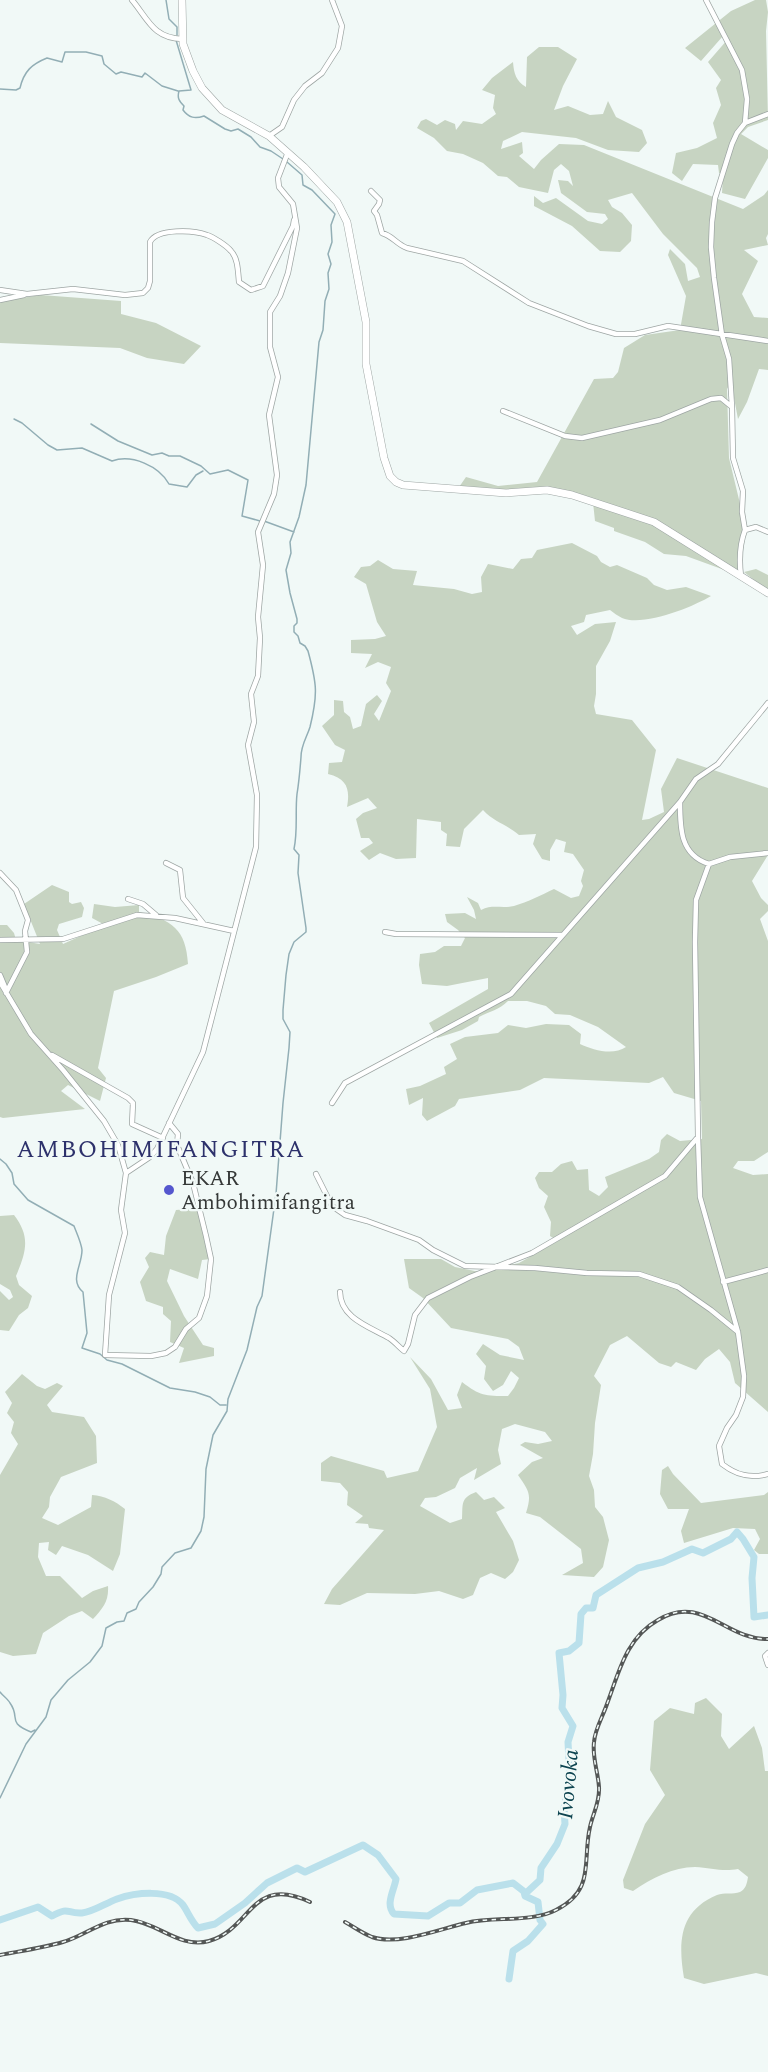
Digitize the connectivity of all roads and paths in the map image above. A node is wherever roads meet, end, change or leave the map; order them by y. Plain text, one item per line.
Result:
1 (132, 0) edge
2 (182, 0) edge
3 (332, 0) edge
4 (706, 0) edge
5 (178, 39) junction
6 (768, 114) edge
7 (744, 123) junction
8 (269, 136) junction
9 (286, 157) junction
10 (371, 191) dead end
11 (295, 211) junction
12 (0, 290) edge
13 (27, 294) junction
14 (0, 300) edge
15 (722, 335) junction
16 (768, 341) edge
17 (732, 407) junction
18 (503, 411) dead end
19 (745, 530) junction
20 (768, 532) edge
21 (741, 576) junction
22 (768, 593) edge
23 (768, 703) edge
24 (680, 802) junction
25 (768, 853) edge
26 (166, 863) dead end
27 (709, 864) junction
28 (0, 873) edge
29 (128, 899) dead end
30 (157, 915) junction
31 (204, 924) junction
32 (234, 931) junction
33 (385, 932) dead end
34 (562, 935) junction
35 (0, 940) edge
36 (27, 940) junction
37 (0, 975) edge
38 (0, 982) edge
39 (6, 993) junction
40 (47, 1052) junction
41 (332, 1103) dead end
42 (169, 1123) junction
43 (698, 1137) junction
44 (163, 1138) junction
45 (126, 1173) junction
46 (316, 1174) dead end
47 (498, 1268) junction
48 (768, 1270) edge
49 (723, 1282) junction
50 (340, 1292) dead end
51 (738, 1332) junction
52 (768, 1474) edge
53 (768, 1653) edge
54 (768, 1665) edge

1 - 5 street
2 - 5 main road
3 - 8 street
4 - 7 street
5 - 8 main road
6 - 7 street
7 - 15 street
8 - 9 main road
9 - 11 street
9 - 21 main road
10 - 15 street
11 - 13 street
11 - 32 street
12 - 13 street
13 - 14 street
15 - 16 street
15 - 17 street
17 - 18 street
17 - 19 street
19 - 20 street
19 - 21 street
21 - 22 main road
23 - 24 street
24 - 27 street
24 - 34 street
25 - 27 street
26 - 31 street
27 - 43 street
28 - 36 street
29 - 30 street
30 - 31 street
30 - 36 street
31 - 32 street
32 - 42 street
33 - 34 street
34 - 41 street
35 - 36 street
36 - 39 street
37 - 39 street
38 - 39 street
39 - 40 street
40 - 44 street
40 - 45 street
42 - 44 street
42 - 45 street
43 - 47 street
43 - 49 street
44 - 45 street
46 - 47 street
47 - 50 street
47 - 51 street
48 - 49 street
49 - 51 street
51 - 52 street
53 - 54 street

